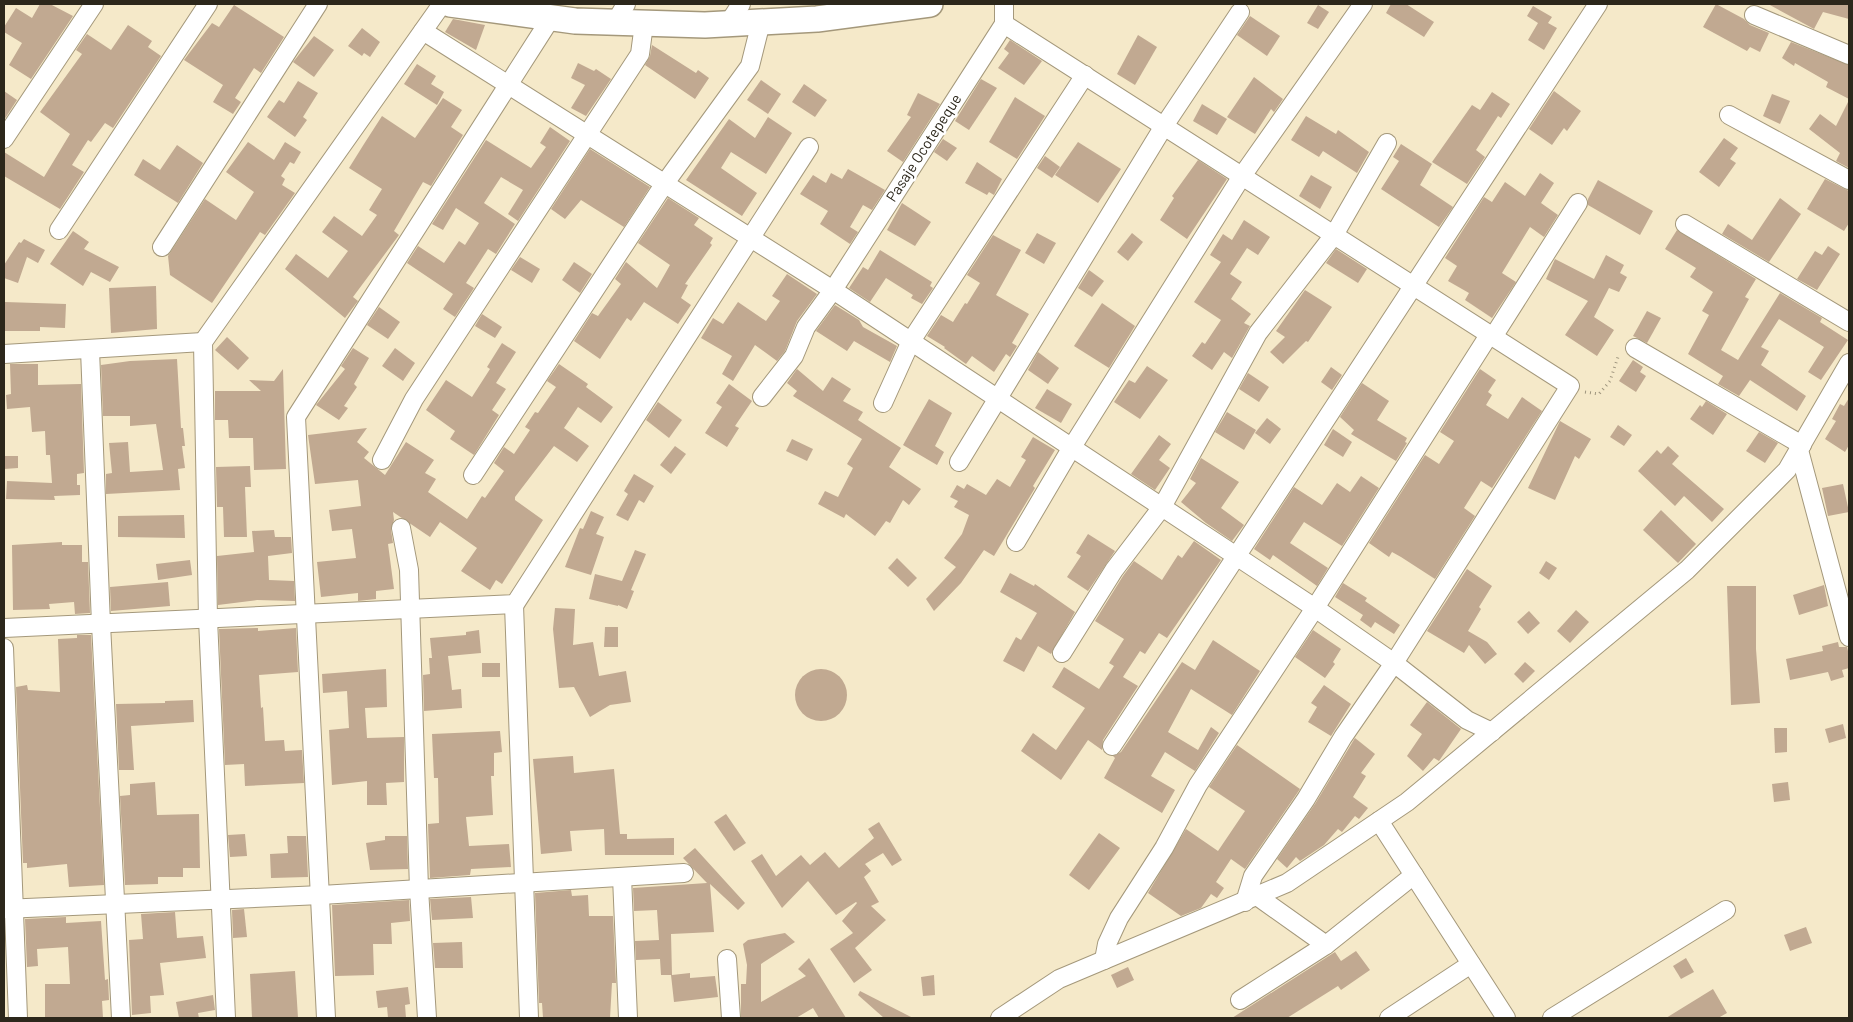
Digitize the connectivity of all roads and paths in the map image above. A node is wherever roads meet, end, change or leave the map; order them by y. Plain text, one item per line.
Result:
1 (94, 4) edge
2 (208, 4) edge
3 (318, 4) edge
4 (442, 4) edge
5 (450, 4) edge
6 (930, 4) edge
7 (1004, 4) edge
8 (1363, 4) edge
9 (1598, 4) edge
10 (500, 7) edge
11 (860, 9) edge
12 (1240, 12) dead end
13 (621, 13) edge
14 (735, 14) edge
15 (1754, 14) dead end
16 (551, 18) junction
17 (761, 22) junction
18 (644, 24) junction
19 (1004, 24) junction
20 (423, 31) junction
21 (1849, 55) edge
22 (1085, 75) junction
23 (507, 85) junction
24 (1729, 115) dead end
25 (1164, 126) junction
26 (587, 134) junction
27 (4, 139) edge
28 (1387, 143) dead end
29 (809, 147) dead end
30 (1242, 176) junction
31 (1849, 180) edge
32 (665, 183) junction
33 (1578, 203) dead end
34 (1685, 224) dead end
35 (59, 230) dead end
36 (1334, 235) junction
37 (751, 238) junction
38 (162, 247) dead end
39 (1412, 286) junction
40 (833, 290) junction
41 (1849, 322) edge
42 (1491, 336) junction
43 (911, 341) junction
44 (203, 342) junction
45 (1635, 348) joint
46 (90, 350) junction
47 (4, 354) edge
48 (1849, 363) edge
49 (1570, 386) junction
50 (762, 396) dead end
51 (997, 397) junction
52 (883, 403) dead end
53 (1072, 447) junction
54 (1801, 448) junction
55 (382, 460) dead end
56 (959, 462) dead end
57 (473, 475) dead end
58 (1162, 506) junction
59 (401, 528) dead end
60 (1016, 542) dead end
61 (1235, 555) junction
62 (514, 605) junction
63 (1315, 608) junction
64 (410, 609) junction
65 (304, 616) junction
66 (208, 619) junction
67 (101, 624) junction
68 (4, 628) edge
69 (1849, 637) edge
70 (4, 648) edge
71 (1062, 653) dead end
72 (1394, 663) junction
73 (1492, 732) junction
74 (1112, 746) dead end
75 (1379, 821) junction
76 (684, 873) dead end
77 (1414, 875) junction
78 (622, 877) junction
79 (523, 883) junction
80 (419, 889) junction
81 (322, 895) junction
82 (222, 899) junction
83 (1251, 899) junction
84 (116, 905) junction
85 (9, 908) edge
86 (1726, 910) dead end
87 (1326, 944) junction
88 (727, 960) dead end
89 (1104, 960) junction
90 (1471, 964) junction
91 (1240, 1000) dead end
92 (18, 1018) edge
93 (121, 1018) edge
94 (226, 1018) edge
95 (326, 1018) edge
96 (426, 1018) edge
97 (528, 1018) edge
98 (628, 1018) edge
99 (731, 1018) edge
100 (1000, 1018) edge
101 (1389, 1018) edge
102 (1506, 1018) edge
103 (1552, 1018) edge

1 - 27 street
2 - 35 street
3 - 38 street
4 - 20 street
5 - 10 main road
6 - 11 main road
7 - 19 street
8 - 30 street
9 - 39 street
10 - 16 main road
11 - 17 main road
12 - 25 street
13 - 16 main road
13 - 18 main road
14 - 17 main road
14 - 18 main road
15 - 21 street
16 - 23 street
17 - 32 street
18 - 26 street
19 - 22 street
19 - 40 street, Pasaje Ocotepeque
20 - 23 street
20 - 44 street
22 - 25 street
22 - 43 street
23 - 26 street
23 - 65 street
24 - 31 street
25 - 30 street
25 - 51 street
26 - 32 street
26 - 55 street
28 - 36 street
29 - 37 street
30 - 36 street
30 - 53 street
32 - 37 street
32 - 57 street
33 - 42 street
34 - 41 street
36 - 39 street
36 - 58 street
37 - 40 street
37 - 62 street
39 - 42 street
39 - 61 street
40 - 43 street
40 - 50 street, Pasaje Ocotepeque
42 - 49 street
42 - 63 street
43 - 51 street
43 - 52 street
44 - 46 street
44 - 66 street
45 - 49 path
45 - 54 street
46 - 47 street
46 - 67 street
48 - 54 street
49 - 72 street
51 - 53 street
51 - 56 street
53 - 58 street
53 - 60 street
54 - 69 street
54 - 73 street
58 - 61 street
58 - 71 street
59 - 64 street
61 - 63 street
61 - 74 street
62 - 64 street
62 - 79 street
63 - 72 street
63 - 89 street
64 - 65 street
64 - 80 street
65 - 66 street
65 - 81 street
66 - 67 street
66 - 82 street
67 - 68 street
67 - 84 street
70 - 85 street
72 - 73 street
72 - 83 street
73 - 75 street
75 - 77 street
75 - 83 street
76 - 78 street
77 - 87 street
77 - 90 street
78 - 79 street
78 - 98 street
79 - 80 street
79 - 97 street
80 - 81 street
80 - 96 street
81 - 82 street
81 - 95 street
82 - 84 street
82 - 94 street
83 - 87 street
83 - 89 street
84 - 85 street
84 - 93 street
85 - 92 street
86 - 103 street
87 - 91 street
88 - 99 street
89 - 100 street
90 - 101 street
90 - 102 street

